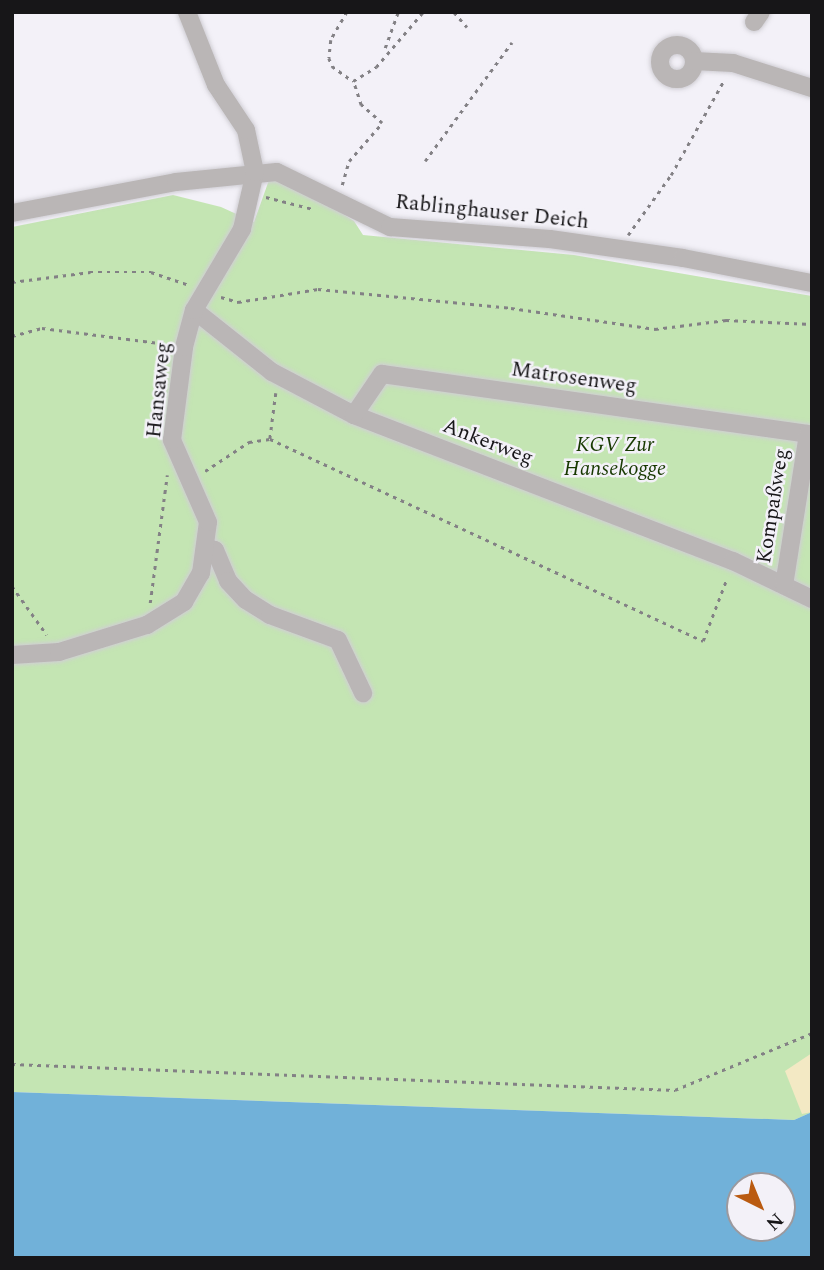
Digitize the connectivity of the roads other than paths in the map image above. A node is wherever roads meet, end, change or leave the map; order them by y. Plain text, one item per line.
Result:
1 (187, 12) edge
2 (694, 61) dead end
3 (812, 88) edge
4 (254, 172) junction
5 (12, 213) edge
6 (812, 283) edge
7 (194, 310) junction
8 (354, 415) junction
9 (808, 434) joint
10 (207, 548) junction
11 (784, 585) junction
12 (812, 599) edge
13 (12, 655) edge
14 (363, 693) dead end

1 - 4 street, Hansaweg
2 - 3 street
4 - 5 street, Rablinghauser Deich
4 - 6 street, Rablinghauser Deich
4 - 7 street, Hansaweg
7 - 8 street, Ankerweg
7 - 10 street, Hansaweg
8 - 9 street, Matrosenweg
8 - 11 street, Ankerweg
9 - 11 street, Kompaßweg
10 - 13 street, Hansaweg
10 - 14 street
11 - 12 street, Ankerweg

